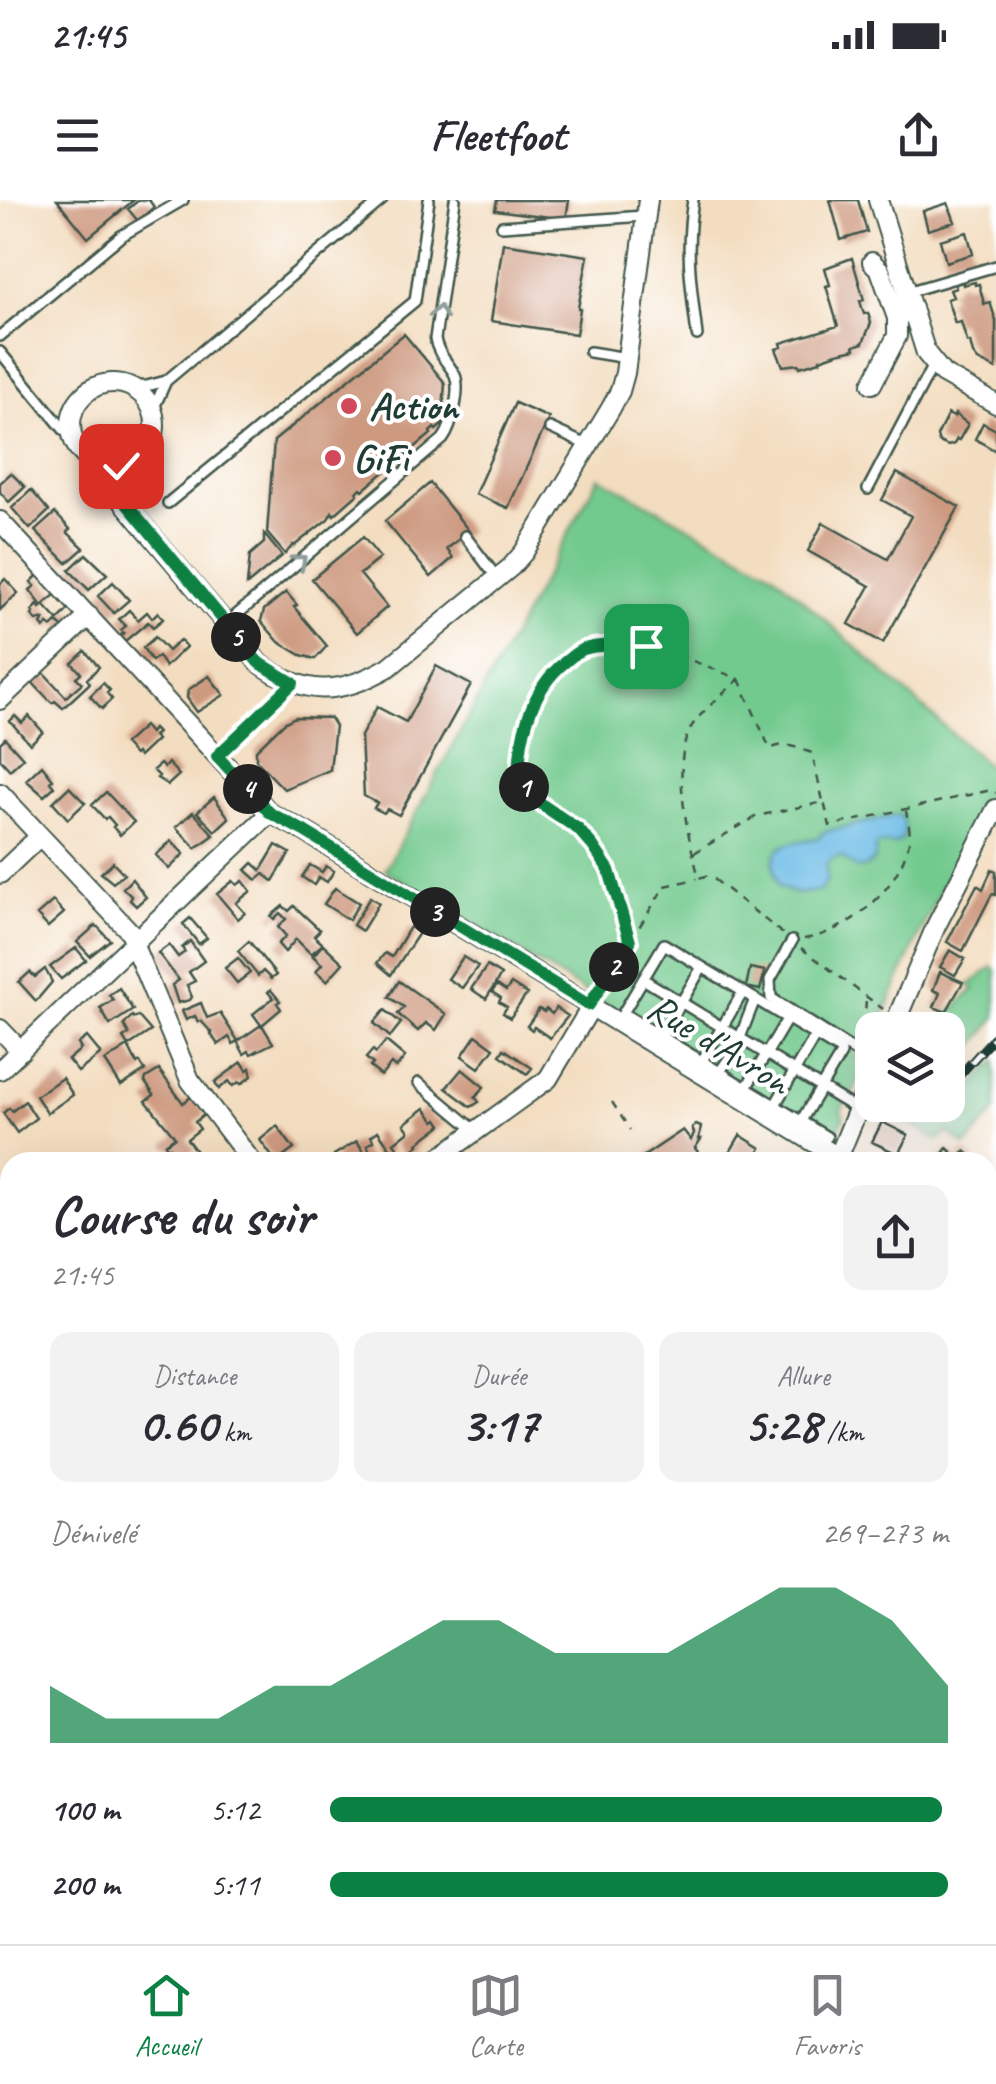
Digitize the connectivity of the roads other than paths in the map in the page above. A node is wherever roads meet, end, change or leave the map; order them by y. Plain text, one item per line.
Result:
1 (183, 200) edge
2 (382, 200) edge
3 (429, 200) edge
4 (455, 200) edge
5 (693, 200) edge
6 (878, 200) edge
7 (647, 208) edge
8 (502, 226) dead end
9 (872, 262) dead end
10 (996, 266) edge
11 (910, 299) junction
12 (896, 318) junction
13 (0, 336) edge
14 (697, 336) dead end
15 (0, 352) edge
16 (590, 352) dead end
17 (627, 358) junction
18 (934, 363) junction
19 (166, 380) junction
20 (872, 384) dead end
21 (130, 386) junction
22 (996, 404) edge
23 (152, 410) junction
24 (550, 428) dead end
25 (588, 446) junction
26 (79, 448) junction
27 (133, 462) junction
28 (868, 489) dead end
29 (126, 503) junction
30 (168, 503) dead end
31 (0, 522) edge
32 (465, 536) dead end
33 (498, 578) junction
34 (89, 616) junction
35 (226, 624) junction
36 (0, 700) edge
37 (0, 792) edge
38 (996, 809) edge
39 (270, 813) junction
40 (40, 836) junction
41 (0, 874) edge
42 (792, 941) road end
43 (134, 943) junction
44 (702, 967) junction
45 (643, 979) junction
46 (743, 992) junction
47 (755, 999) junction
48 (681, 1002) junction
49 (590, 1006) junction
50 (899, 1012) edge
51 (788, 1020) junction
52 (722, 1027) junction
53 (0, 1028) edge
54 (661, 1036) junction
55 (816, 1036) junction
56 (740, 1038) junction
57 (21, 1051) junction
58 (855, 1051) edge
59 (766, 1054) junction
60 (702, 1061) junction
61 (0, 1070) edge
62 (795, 1071) junction
63 (720, 1073) junction
64 (420, 1083) dead end
65 (822, 1087) junction
66 (746, 1088) junction
67 (774, 1105) junction
68 (855, 1108) edge
69 (855, 1119) edge
70 (801, 1121) junction
71 (476, 1131) junction
72 (826, 1137) dead end
73 (244, 1152) edge
74 (447, 1152) edge
75 (829, 1152) edge
76 (845, 1152) edge

1 - 13 lane
2 - 19 lane
3 - 30 lane
35 -> 4 lane
5 - 14 lane
6 - 11 street
7 - 8 lane
7 - 17 street
9 - 12 street
10 - 11 lane
11 - 12 street
11 - 18 street
12 - 20 street
15 - 26 lane
16 - 17 lane
17 - 25 street
18 - 22 street
18 - 28 lane
19 - 21 lane
19 - 23 lane
21 - 23 street
21 - 26 street
23 - 27 street
24 - 25 lane
25 - 33 street
26 - 27 street
26 - 29 street
27 - 29 street
29 - 35 street
31 - 34 street, Rue d'Avron
32 - 33 lane
33 - 35 street
34 - 36 street
34 - 39 street, Rue d'Avron
37 - 40 street
38 - 50 street
39 - 43 street
39 - 49 street, Rue d'Avron
40 - 41 street
40 - 43 street
42 - 58 lane
43 - 57 street
43 - 73 street
44 - 45 lane
44 - 46 lane
44 - 48 lane
45 - 48 lane
45 - 54 lane
46 - 47 lane
46 - 52 lane
47 - 51 lane
47 - 56 lane
48 - 52 lane
48 - 54 lane
49 - 71 street
49 - 75 street, Rue d'Avron
51 - 55 lane
51 - 59 lane
52 - 56 lane
52 - 60 lane
53 - 57 street
54 - 60 lane
55 - 62 lane
55 - 65 lane
56 - 59 lane
56 - 63 lane
57 - 61 street
59 - 62 lane
59 - 66 lane
60 - 63 lane
62 - 65 lane
62 - 67 lane
63 - 66 lane
64 - 71 lane
65 - 68 lane
65 - 70 lane
66 - 67 lane
67 - 70 lane
69 - 76 street
70 - 72 lane
71 - 74 street

